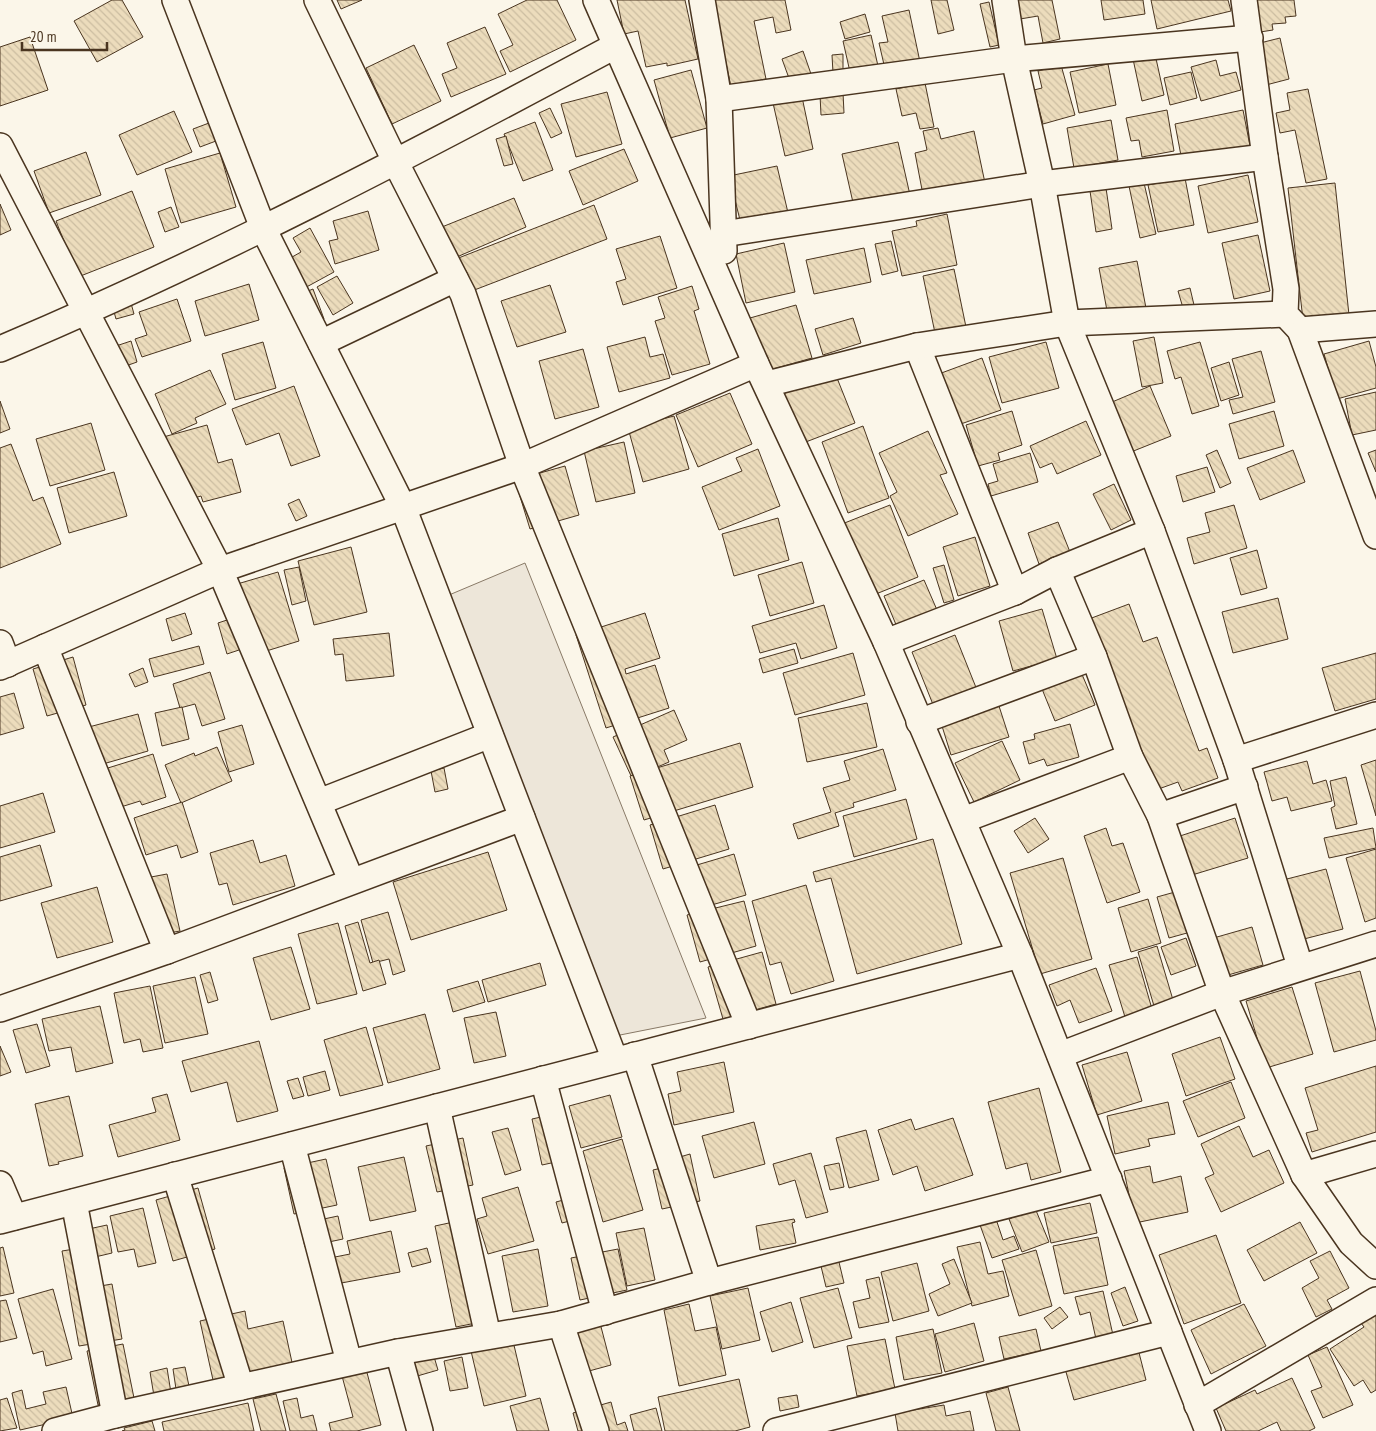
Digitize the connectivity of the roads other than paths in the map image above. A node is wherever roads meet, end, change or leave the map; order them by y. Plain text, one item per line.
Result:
1 (175, 0) edge
2 (317, 0) edge
3 (596, 0) edge
4 (702, 0) edge
5 (1005, 0) edge
6 (1244, 0) edge
7 (1250, 38) junction
8 (615, 46) junction
9 (1014, 59) junction
10 (719, 99) junction
11 (0, 146) edge
12 (1265, 157) junction
13 (396, 163) junction
14 (1042, 184) junction
15 (264, 228) junction
16 (723, 234) junction
17 (455, 280) junction
18 (725, 291) junction
19 (85, 313) junction
20 (1293, 322) junction
21 (1067, 323) junction
22 (1376, 324) edge
23 (321, 343) junction
24 (917, 346) junction
25 (0, 348) edge
26 (762, 374) junction
27 (522, 466) junction
28 (403, 507) junction
29 (1152, 531) junction
30 (1376, 536) edge
31 (220, 570) junction
32 (1057, 570) junction
33 (1015, 592) junction
34 (886, 642) junction
35 (45, 647) junction
36 (1094, 657) junction
37 (3, 658) edge
38 (1376, 715) edge
39 (919, 722) junction
40 (490, 735) junction
41 (1130, 757) junction
42 (1236, 760) junction
43 (1245, 787) junction
44 (319, 802) junction
45 (1160, 816) junction
46 (522, 818) junction
47 (963, 820) junction
48 (351, 880) junction
49 (1376, 944) edge
50 (167, 951) junction
51 (1020, 955) junction
52 (1300, 966) junction
53 (1222, 993) junction
54 (0, 1009) edge
55 (749, 1026) junction
56 (1060, 1055) junction
57 (625, 1058) junction
58 (543, 1079) junction
59 (437, 1107) junction
60 (292, 1145) junction
61 (1376, 1154) edge
62 (175, 1175) junction
63 (1304, 1175) junction
64 (1109, 1179) junction
65 (0, 1184) edge
66 (74, 1202) junction
67 (7, 1219) edge
68 (1376, 1266) edge
69 (709, 1282) junction
70 (1376, 1300) edge
71 (605, 1312) junction
72 (561, 1324) junction
73 (1169, 1332) junction
74 (488, 1336) junction
75 (398, 1352) junction
76 (349, 1362) junction
77 (241, 1387) junction
78 (1197, 1406) junction
79 (115, 1415) junction
80 (55, 1431) edge
81 (420, 1431) edge
82 (596, 1431) edge
83 (776, 1431) edge
84 (1208, 1431) edge

1 - 15 street
2 - 13 street
3 - 8 street
4 - 10 street
5 - 9 street
6 - 7 street
7 - 9 street
7 - 12 street
8 - 13 street
8 - 18 street
9 - 10 street
9 - 14 street
10 - 16 street
11 - 19 street
12 - 14 street
12 - 20 street
13 - 15 street
13 - 17 street
14 - 16 street
14 - 21 street
15 - 19 street
15 - 23 street
16 - 18 street
17 - 23 street
17 - 27 street
18 - 26 street
19 - 25 street
19 - 31 street
20 - 21 street
20 - 22 street
20 - 30 street
21 - 24 street
21 - 29 street
23 - 28 street
24 - 26 street
24 - 33 street
26 - 27 street
26 - 34 street
27 - 28 street
27 - 55 street
28 - 31 street
28 - 40 street
29 - 32 street
29 - 42 street
31 - 35 street
31 - 44 street
32 - 33 street
32 - 36 street
33 - 34 street
34 - 39 street
35 - 37 street
35 - 50 street
36 - 39 street
36 - 41 street
38 - 42 street
39 - 47 street
40 - 44 street
40 - 46 street
41 - 45 street
41 - 47 street
42 - 43 street
43 - 45 street
43 - 52 street
44 - 48 street
45 - 53 street
46 - 48 street
46 - 57 street
47 - 51 street
48 - 50 street
49 - 52 street
50 - 54 street
51 - 55 street
51 - 56 street
52 - 53 street
53 - 56 street
53 - 63 street
55 - 57 street
56 - 64 street
57 - 58 street
57 - 69 street
58 - 59 street
58 - 71 street
59 - 60 street
59 - 74 street
60 - 62 street
60 - 76 street
61 - 63 street
62 - 66 street
62 - 77 street
63 - 68 street
64 - 69 street
64 - 73 street
65 - 67 street
66 - 67 street
66 - 79 street
69 - 71 street
70 - 78 street
71 - 72 street
72 - 74 street
72 - 82 street
73 - 78 street
73 - 83 street
74 - 75 street
75 - 76 street
75 - 81 street
76 - 77 street
77 - 79 street
78 - 84 street
79 - 80 street

